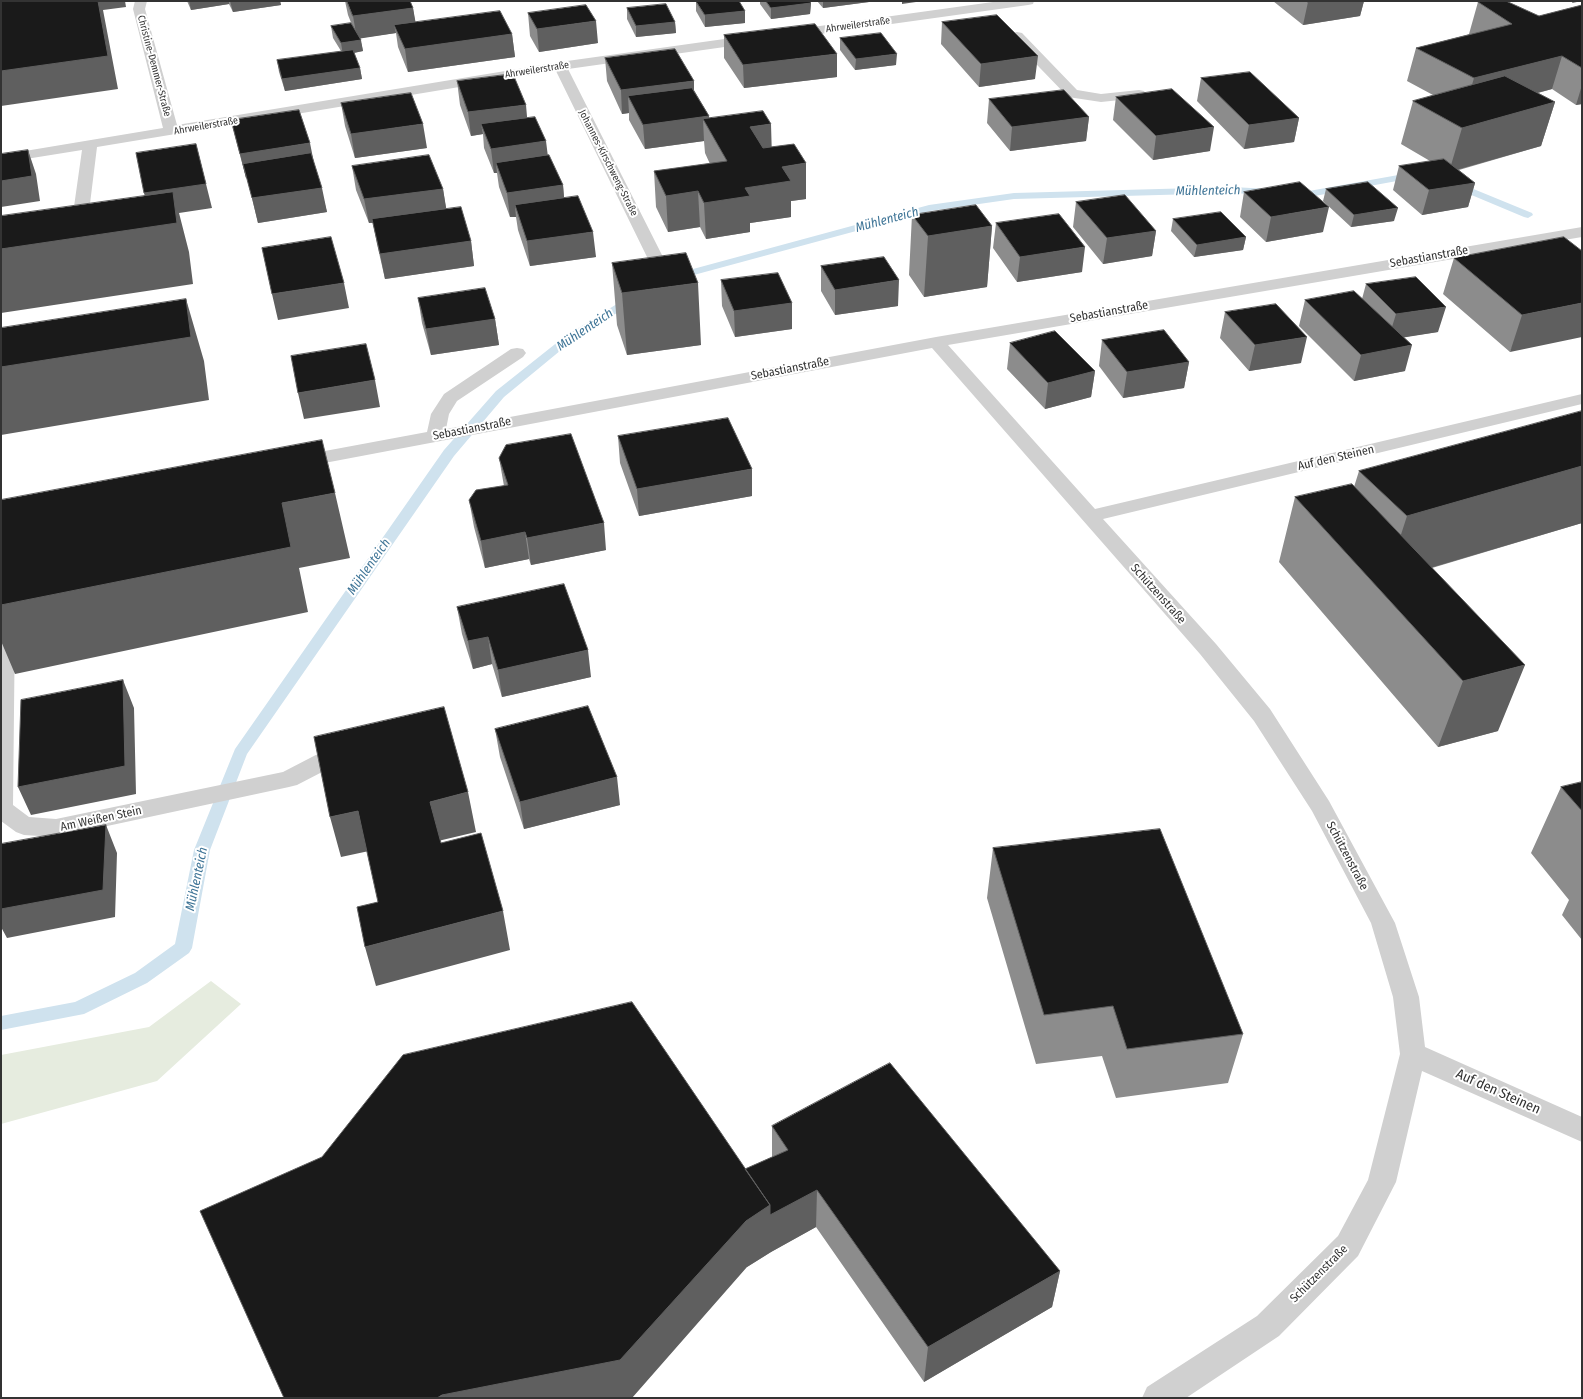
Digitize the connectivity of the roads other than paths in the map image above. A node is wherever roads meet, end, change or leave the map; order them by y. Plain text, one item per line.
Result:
1 (141, 1) edge
2 (1028, 1) edge
3 (989, 6) junction
4 (1000, 17) edge
5 (1010, 28) edge
6 (779, 36) edge
7 (763, 38) edge
8 (560, 66) junction
9 (1139, 94) edge
10 (171, 131) junction
11 (90, 145) junction
12 (1, 160) edge
13 (1582, 232) edge
14 (67, 241) edge
15 (656, 259) edge
16 (936, 342) junction
17 (517, 353) dead end
18 (1582, 399) edge
19 (443, 434) junction
20 (280, 466) edge
21 (1089, 516) junction
22 (5, 595) edge
23 (366, 739) edge
24 (1413, 1054) junction
25 (1582, 1130) edge
26 (1158, 1398) edge

1 - 10 street, Christine-Demmer-Straße
2 - 3 street, Ahrweilerstraße
3 - 4 street
3 - 6 street, Ahrweilerstraße
5 - 9 street
7 - 8 street, Ahrweilerstraße
8 - 10 street, Ahrweilerstraße
8 - 15 street, Johannes-Kirschweng-Straße
10 - 11 street, Ahrweilerstraße
11 - 12 street, Ahrweilerstraße
11 - 14 street
13 - 16 street, Sebastianstraße
16 - 19 street, Sebastianstraße
16 - 21 street, Schützenstraße
17 - 19 street
18 - 21 street, Auf den Steinen
19 - 20 street, Sebastianstraße
21 - 24 street, Schützenstraße
22 - 23 street, Am Weißen Stein
24 - 25 street, Auf den Steinen
24 - 26 street, Schützenstraße

